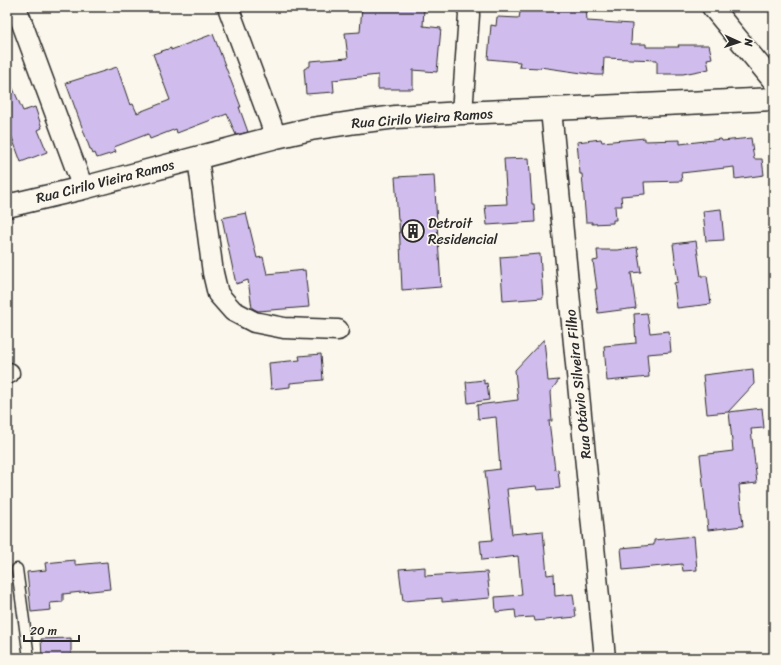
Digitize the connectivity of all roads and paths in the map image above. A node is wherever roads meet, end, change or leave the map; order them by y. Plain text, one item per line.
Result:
1 (16, 7) edge
2 (228, 7) edge
3 (468, 7) edge
4 (712, 7) edge
5 (774, 82) edge
6 (774, 99) edge
7 (551, 110) junction
8 (462, 113) junction
9 (276, 137) junction
10 (198, 158) junction
11 (83, 188) junction
12 (7, 206) edge
13 (338, 330) dead end
14 (16, 569) dead end
15 (29, 658) edge
16 (605, 658) edge

1 - 11 street
2 - 9 street
3 - 8 street
4 - 5 street
6 - 7 main road, Rua Cirilo Vieira Ramos
7 - 8 main road, Rua Cirilo Vieira Ramos
7 - 16 street, Rua Otávio Silveira Filho
8 - 9 main road, Rua Cirilo Vieira Ramos
9 - 10 main road, Rua Cirilo Vieira Ramos
10 - 11 main road, Rua Cirilo Vieira Ramos
10 - 13 street
11 - 12 main road, Rua Cirilo Vieira Ramos
14 - 15 lane

